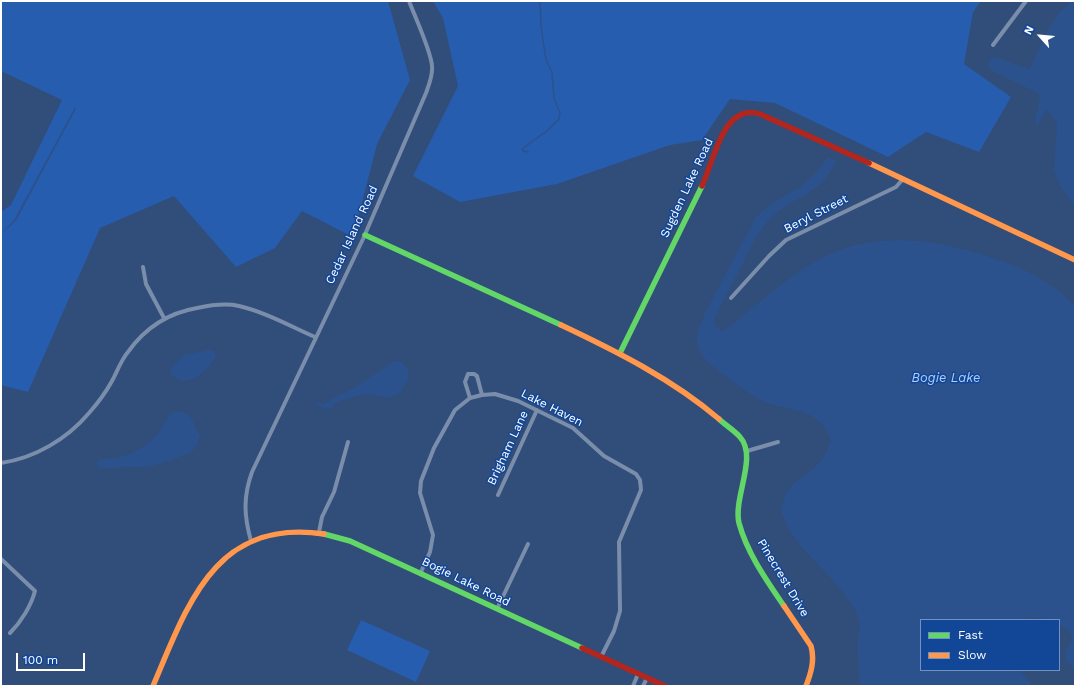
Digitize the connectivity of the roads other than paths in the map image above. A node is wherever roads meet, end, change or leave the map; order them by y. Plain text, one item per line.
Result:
1 (410, 1) edge
2 (1026, 1) edge
3 (993, 45) dead end
4 (903, 179) junction
5 (365, 235) junction
6 (1075, 260) edge
7 (143, 268) dead end
8 (731, 298) dead end
9 (164, 318) junction
10 (315, 338) junction
11 (620, 353) junction
12 (482, 395) junction
13 (470, 398) junction
14 (537, 410) junction
15 (348, 442) dead end
16 (778, 442) dead end
17 (747, 451) junction
18 (1, 463) edge
19 (498, 495) dead end
20 (319, 532) junction
21 (252, 542) junction
22 (528, 544) dead end
23 (1, 559) edge
24 (421, 572) junction
25 (498, 609) junction
26 (10, 633) dead end
27 (602, 657) junction
28 (638, 674) junction
29 (647, 678) junction
30 (153, 686) edge
31 (633, 686) edge
32 (643, 686) edge
33 (665, 686) edge
34 (806, 686) edge

1 - 5 street, Cedar Island Road
2 - 3 street
4 - 6 street, Sugden Lake Road
4 - 8 street, Beryl Street
4 - 11 street, Sugden Lake Road
5 - 10 street, Cedar Island Road
5 - 11 street
7 - 9 street
9 - 10 street
9 - 18 street
10 - 21 street, Cedar Island Road
11 - 17 street
12 - 13 street, Lake Haven
12 - 13 street
12 - 14 street, Lake Haven
13 - 24 street, Lake Haven
14 - 19 street, Brigham Lane
14 - 27 street, Lake Haven
15 - 20 street
16 - 17 street
17 - 34 street, Pinecrest Drive
20 - 21 street, Bogie Lake Road
20 - 24 street, Bogie Lake Road
21 - 30 street, Bogie Lake Road
22 - 25 street
23 - 26 street
24 - 25 street, Bogie Lake Road
25 - 27 street, Bogie Lake Road
27 - 28 street, Bogie Lake Road
28 - 29 street, Bogie Lake Road
28 - 31 street
29 - 32 street
29 - 33 street, Bogie Lake Road

